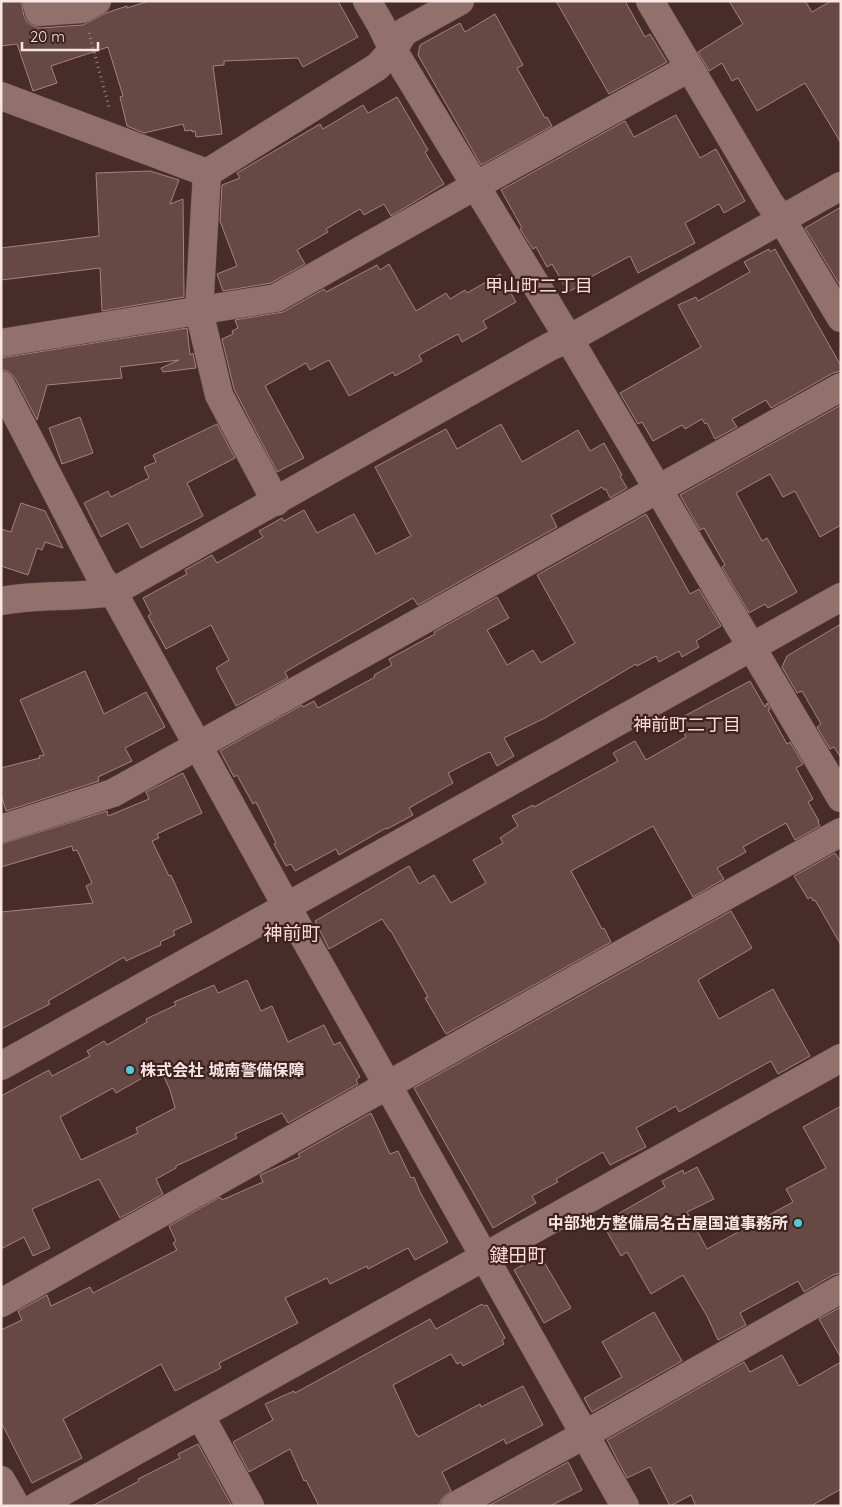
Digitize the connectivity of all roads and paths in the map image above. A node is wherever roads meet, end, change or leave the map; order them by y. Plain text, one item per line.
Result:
1 (36, 1) edge
2 (367, 1) edge
3 (460, 1) edge
4 (650, 1) edge
5 (90, 5) edge
6 (393, 50) junction
7 (689, 68) junction
8 (1, 96) edge
9 (118, 140) junction
10 (207, 173) junction
11 (475, 186) junction
12 (841, 186) edge
13 (782, 220) junction
14 (199, 311) junction
15 (841, 318) edge
16 (569, 339) junction
17 (1, 343) edge
18 (1, 385) edge
19 (841, 387) edge
20 (658, 489) junction
21 (276, 502) junction
22 (113, 592) junction
23 (841, 597) edge
24 (1, 601) edge
25 (751, 648) junction
26 (198, 745) junction
27 (841, 798) edge
28 (1, 829) edge
29 (841, 832) edge
30 (287, 908) junction
31 (841, 1058) edge
32 (1, 1066) edge
33 (389, 1086) junction
34 (486, 1257) junction
35 (841, 1289) edge
36 (1, 1303) edge
37 (200, 1415) junction
38 (584, 1435) junction
39 (1, 1480) edge
40 (16, 1506) edge
41 (37, 1506) edge
42 (250, 1506) edge
43 (455, 1506) edge
44 (625, 1506) edge

1 - 5 street
2 - 6 street
3 - 6 street
4 - 7 street
5 - 9 path
6 - 10 street
6 - 11 street
7 - 11 street
7 - 13 street
8 - 9 street
9 - 10 street
10 - 14 street
11 - 14 street
11 - 16 street
12 - 13 street
13 - 15 street
13 - 16 street
14 - 17 street
14 - 21 street
16 - 20 street
16 - 21 street
18 - 22 street
19 - 20 street
20 - 25 street
20 - 26 street
21 - 22 street
22 - 24 street
22 - 26 street
23 - 25 street
25 - 27 street
25 - 30 street
26 - 28 street
26 - 30 street
29 - 33 street
30 - 32 street
30 - 33 street
31 - 34 street
33 - 34 street
33 - 36 street
34 - 37 street
34 - 38 street
35 - 38 street
37 - 41 street
37 - 42 street
38 - 43 street
38 - 44 street
39 - 40 street

